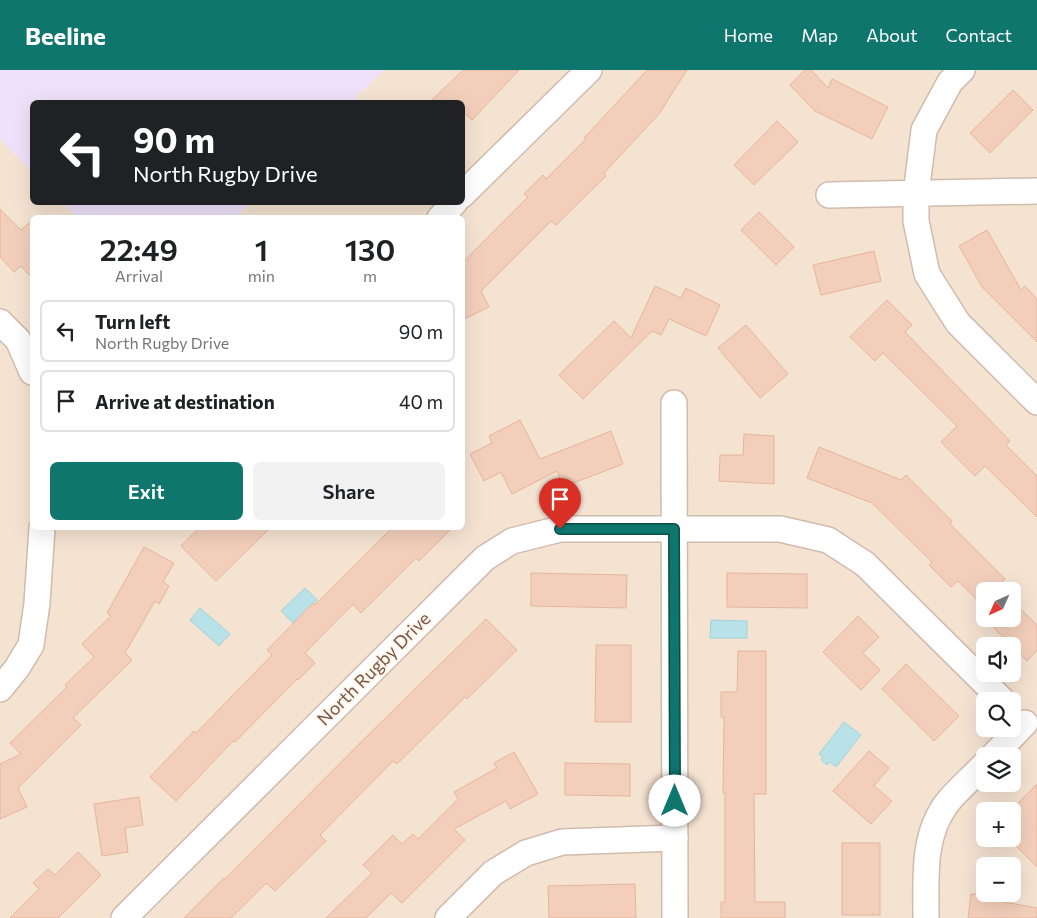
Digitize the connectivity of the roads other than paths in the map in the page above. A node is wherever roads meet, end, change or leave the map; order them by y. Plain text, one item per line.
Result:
1 (589, 70) edge
2 (962, 70) edge
3 (1037, 191) edge
4 (465, 192) edge
5 (916, 194) junction
6 (829, 196) dead end
7 (452, 205) edge
8 (443, 215) edge
9 (0, 322) edge
10 (30, 367) edge
11 (1037, 402) edge
12 (674, 403) dead end
13 (674, 529) junction
14 (42, 530) edge
15 (0, 689) edge
16 (993, 692) edge
17 (1025, 723) edge
18 (1002, 747) edge
19 (976, 773) edge
20 (675, 838) junction
21 (124, 918) edge
22 (448, 918) edge
23 (675, 918) edge
24 (926, 918) edge

1 - 4 street
2 - 5 street
3 - 5 street
5 - 6 street
5 - 11 street
7 - 8 street
9 - 10 street
12 - 13 street
13 - 16 street, North Rugby Drive
13 - 20 street
13 - 21 street, North Rugby Drive
14 - 15 street
17 - 18 street
19 - 24 street
20 - 22 street
20 - 23 street

